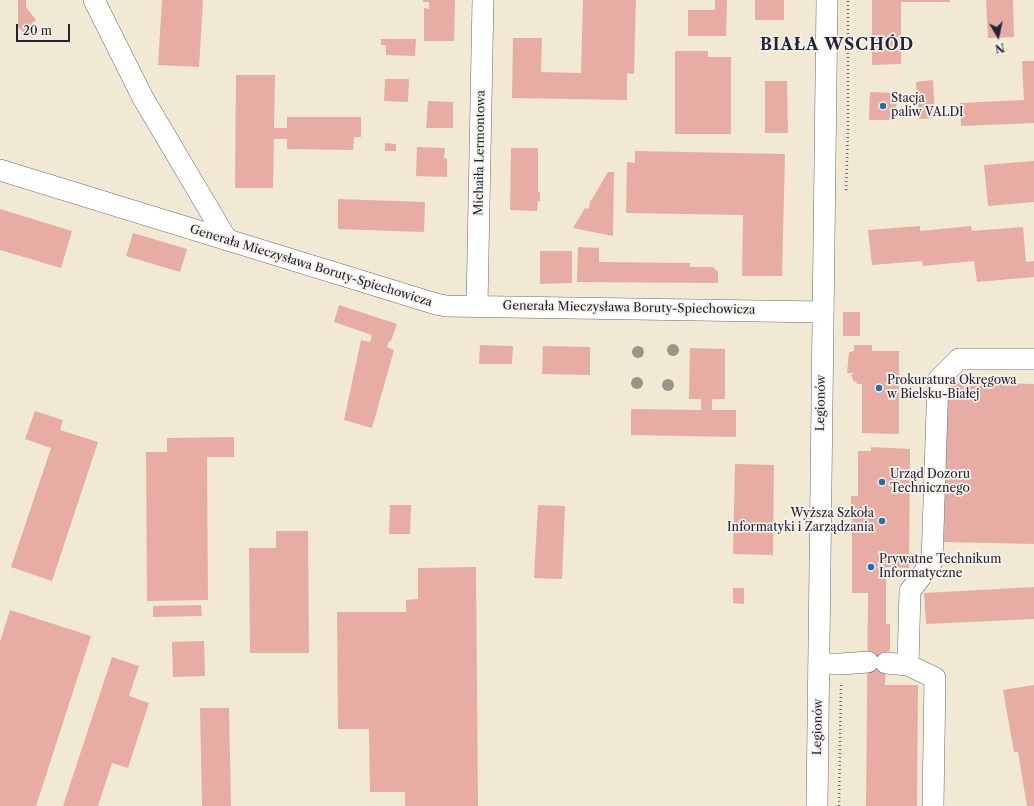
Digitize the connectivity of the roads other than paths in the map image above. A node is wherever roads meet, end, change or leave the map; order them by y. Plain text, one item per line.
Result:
1 (94, 0) edge
2 (482, 0) edge
3 (827, 0) edge
4 (0, 170) edge
5 (227, 240) junction
6 (477, 306) junction
7 (822, 312) junction
8 (1034, 359) edge
9 (818, 664) junction
10 (908, 665) junction
11 (817, 806) edge
12 (933, 806) edge

1 - 5 street
2 - 6 street, Michaiła Lermontowa
3 - 7 street, Legionów
4 - 5 street, Generała Mieczysława Boruty-Spiechowicza
5 - 6 street, Generała Mieczysława Boruty-Spiechowicza
6 - 7 street, Generała Mieczysława Boruty-Spiechowicza
7 - 9 street, Legionów
8 - 10 street
9 - 10 street
9 - 11 street, Legionów
10 - 12 street

